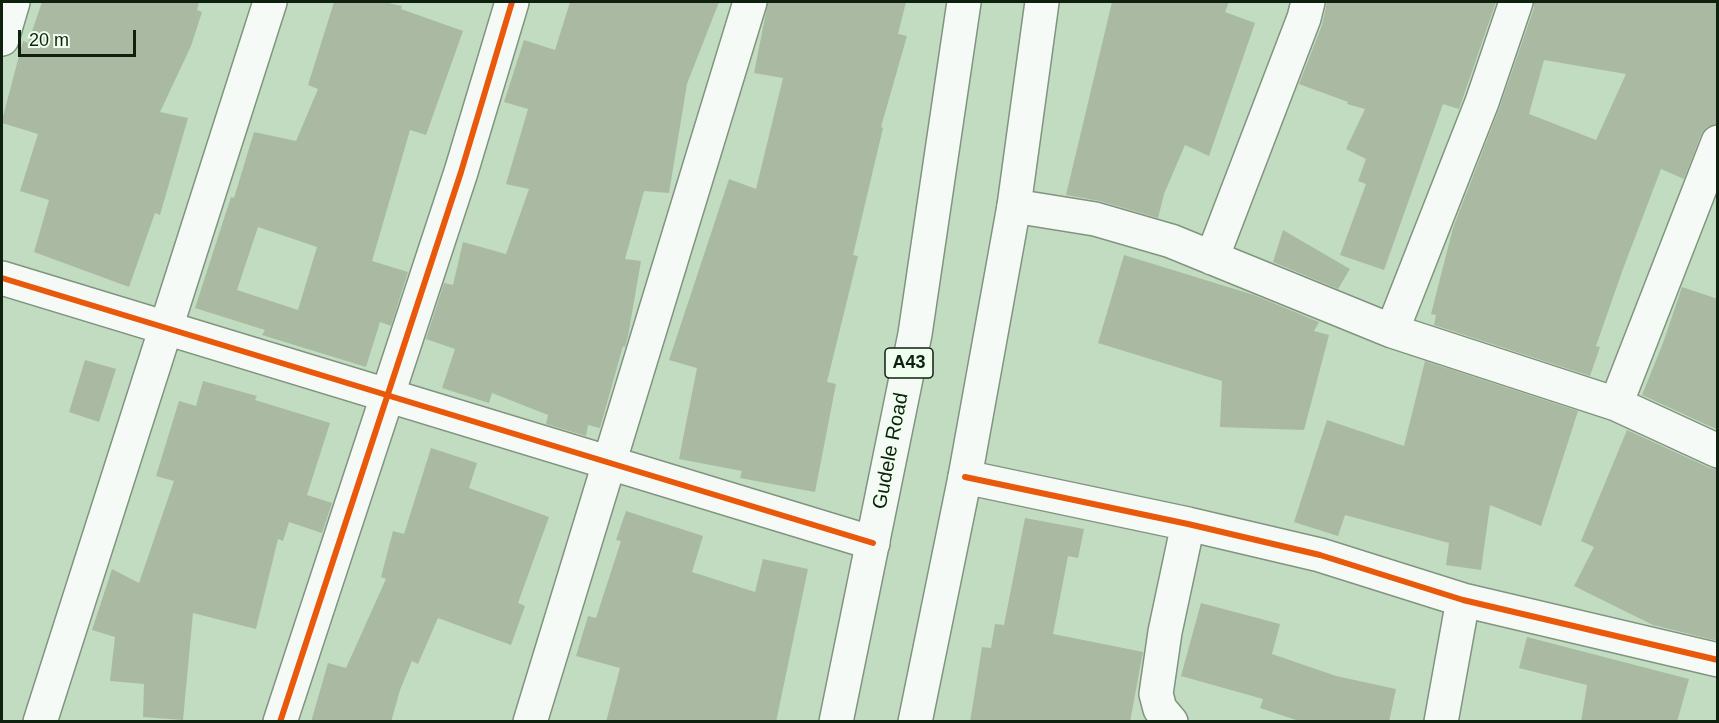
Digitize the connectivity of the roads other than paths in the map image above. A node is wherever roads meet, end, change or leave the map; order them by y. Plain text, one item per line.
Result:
1 (13, 2) edge
2 (270, 2) edge
3 (512, 2) edge
4 (750, 2) edge
5 (964, 2) edge
6 (1042, 2) edge
7 (1308, 2) edge
8 (1516, 2) edge
9 (2, 39) edge
10 (1718, 142) edge
11 (1014, 206) junction
12 (1212, 258) junction
13 (2, 278) edge
14 (167, 328) junction
15 (1392, 331) junction
16 (389, 396) junction
17 (1616, 404) junction
18 (1718, 451) edge
19 (609, 463) junction
20 (965, 477) junction
21 (1188, 524) junction
22 (873, 543) junction
23 (1463, 600) junction
24 (1718, 660) edge
25 (40, 722) edge
26 (280, 722) edge
27 (530, 722) edge
28 (836, 722) edge
29 (915, 722) edge
30 (1171, 722) edge
31 (1441, 722) edge

1 - 9 main road
2 - 14 main road
3 - 16 main road
4 - 19 main road
5 - 22 main road, Gudele Road / A43
6 - 11 main road
7 - 12 main road
8 - 15 main road
10 - 17 main road
11 - 12 main road
11 - 20 main road
12 - 15 main road
13 - 14 main road
14 - 16 main road
14 - 25 main road
15 - 17 main road
16 - 19 main road
16 - 26 main road
17 - 18 main road
19 - 22 main road
19 - 27 main road
20 - 21 main road
20 - 29 main road
21 - 23 main road
21 - 30 main road
22 - 28 main road, Gudele Road / A43
23 - 24 main road
23 - 31 main road

